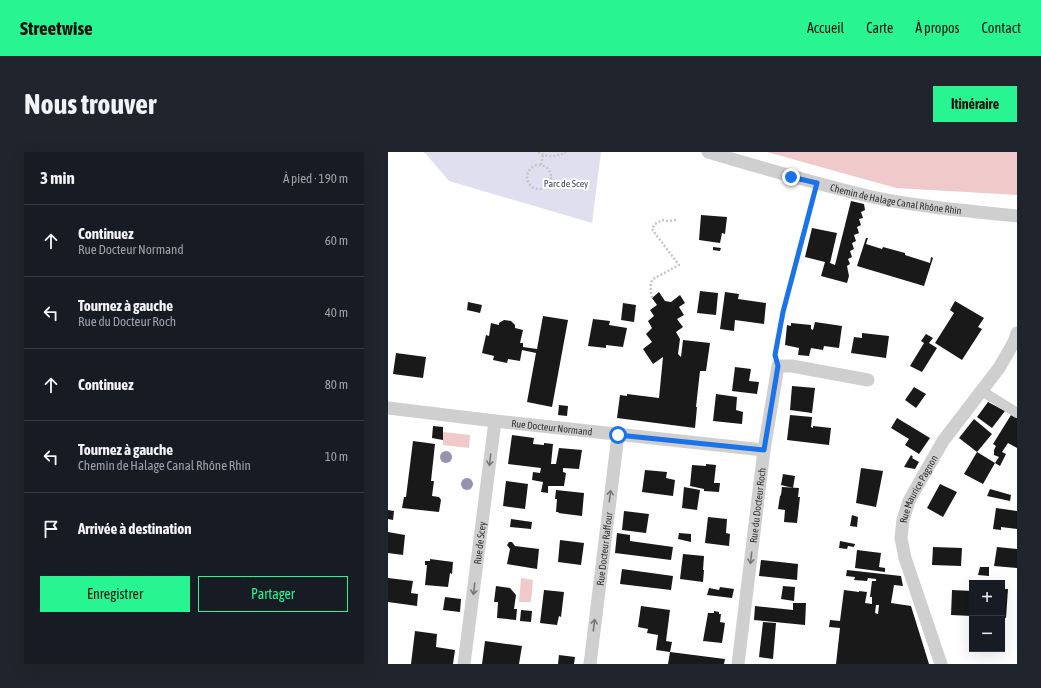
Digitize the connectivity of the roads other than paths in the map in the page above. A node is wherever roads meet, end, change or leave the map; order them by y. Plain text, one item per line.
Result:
1 (708, 152) edge
2 (1017, 216) edge
3 (1017, 333) edge
4 (868, 380) dead end
5 (982, 391) junction
6 (388, 408) edge
7 (1017, 413) edge
8 (495, 421) junction
9 (618, 435) junction
10 (764, 450) junction
11 (464, 664) edge
12 (590, 664) edge
13 (738, 664) edge
14 (941, 664) edge

1 - 2 street, Chemin de Halage Canal Rhône Rhin
3 - 5 street, Rue Maurice Pagnon
4 - 10 street, Rue du Docteur Roch
5 - 7 street
5 - 14 street, Rue Maurice Pagnon
6 - 8 street, Rue Docteur Normand
8 - 9 street, Rue Docteur Normand
8 -> 11 street, Rue de Scey
9 - 10 street, Rue Docteur Normand
12 -> 9 street, Rue Docteur Raffour
10 -> 13 street, Rue du Docteur Roch

